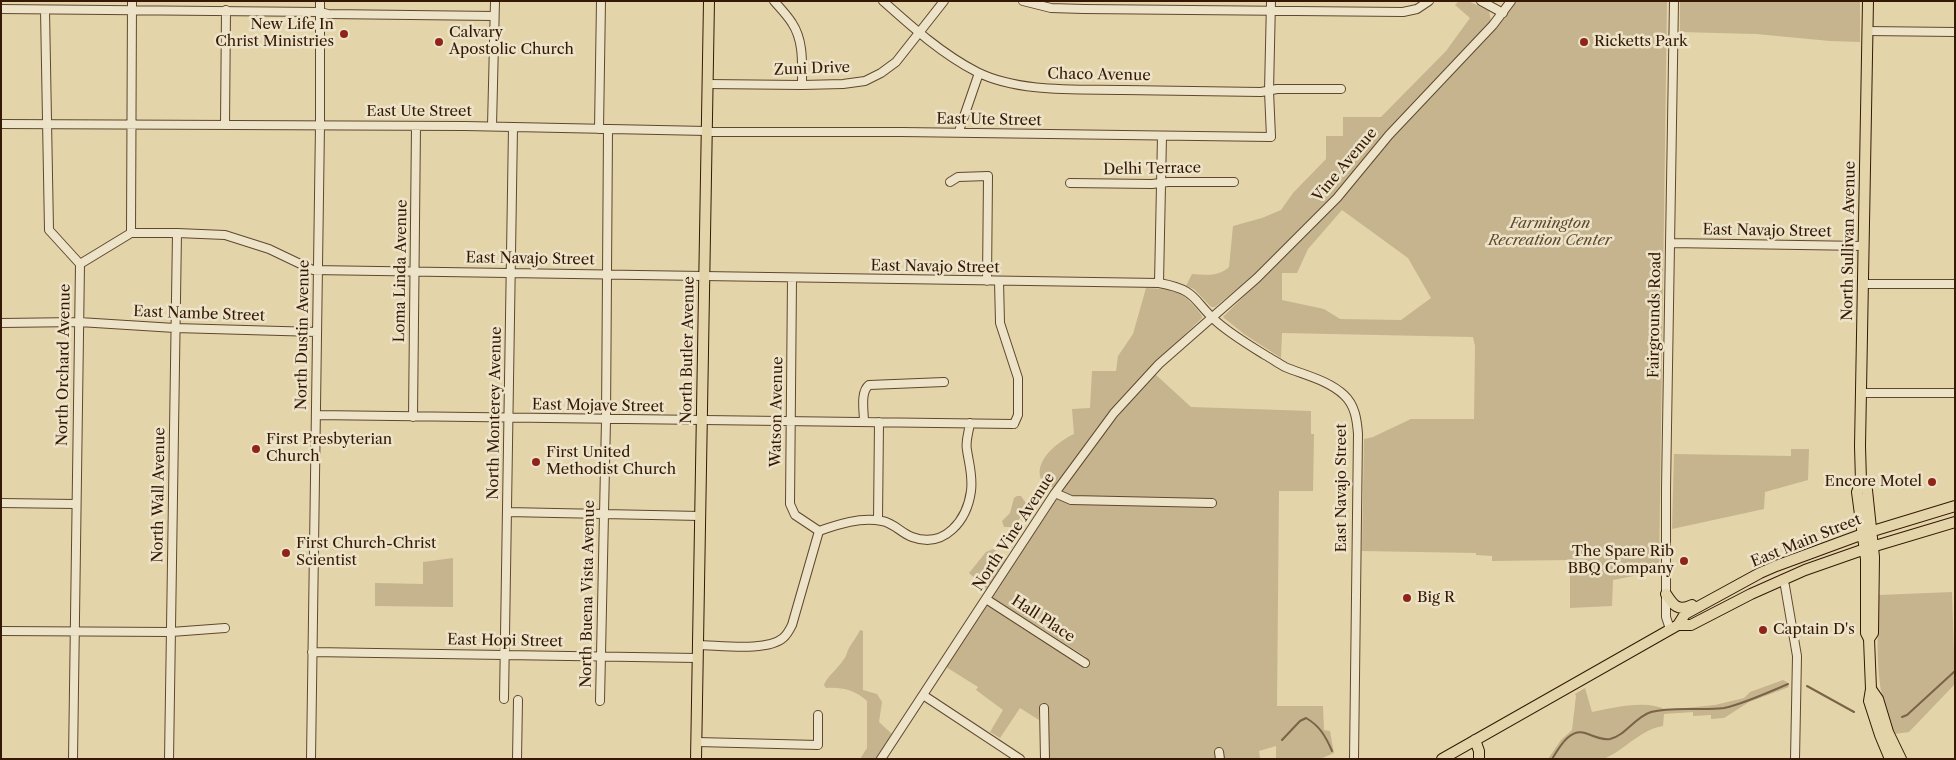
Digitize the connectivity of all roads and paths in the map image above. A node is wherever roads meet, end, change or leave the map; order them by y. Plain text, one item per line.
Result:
1 (320, 1) edge
2 (495, 1) edge
3 (601, 1) edge
4 (708, 1) edge
5 (774, 1) edge
6 (883, 1) edge
7 (944, 1) edge
8 (1023, 1) edge
9 (1271, 1) edge
10 (1429, 1) edge
11 (1481, 1) edge
12 (1511, 1) edge
13 (1674, 1) edge
14 (1868, 1) edge
15 (132, 6) edge
16 (1, 9) edge
17 (45, 10) junction
18 (226, 10) junction
19 (1271, 10) junction
20 (320, 12) junction
21 (1503, 13) junction
22 (494, 16) junction
23 (1868, 31) junction
24 (919, 32) junction
25 (1955, 32) edge
26 (979, 73) junction
27 (707, 84) junction
28 (802, 85) junction
29 (1341, 89) dead end
30 (1269, 91) junction
31 (1, 124) edge
32 (48, 125) junction
33 (225, 125) junction
34 (320, 125) junction
35 (131, 126) junction
36 (416, 126) junction
37 (492, 126) junction
38 (513, 127) junction
39 (599, 129) junction
40 (608, 129) junction
41 (707, 132) junction
42 (960, 133) junction
43 (1162, 136) junction
44 (950, 182) dead end
45 (1234, 182) dead end
46 (1070, 183) dead end
47 (1161, 183) junction
48 (131, 233) junction
49 (177, 233) junction
50 (1670, 243) junction
51 (1864, 246) junction
52 (80, 264) junction
53 (318, 270) junction
54 (414, 271) junction
55 (511, 272) junction
56 (607, 274) junction
57 (704, 276) junction
58 (792, 278) junction
59 (987, 281) junction
60 (999, 281) junction
61 (1159, 283) junction
62 (1863, 284) junction
63 (1955, 284) edge
64 (1212, 317) junction
65 (79, 322) junction
66 (1, 323) edge
67 (175, 328) junction
68 (317, 332) junction
69 (1190, 336) joint
70 (944, 382) dead end
71 (1861, 393) junction
72 (1955, 393) edge
73 (316, 415) junction
74 (412, 417) junction
75 (509, 418) junction
76 (606, 420) junction
77 (702, 421) junction
78 (791, 421) junction
79 (864, 422) junction
80 (879, 422) junction
81 (970, 423) junction
82 (1055, 493) junction
83 (1, 503) edge
84 (1212, 503) dead end
85 (75, 504) junction
86 (1955, 506) edge
87 (1941, 510) junction
88 (507, 512) junction
89 (604, 514) junction
90 (700, 516) junction
91 (878, 520) junction
92 (1950, 524) edge
93 (819, 531) junction
94 (1867, 532) junction
95 (1869, 548) junction
96 (1776, 566) junction
97 (1760, 573) junction
98 (1783, 579) junction
99 (1666, 594) junction
100 (986, 599) junction
101 (1674, 627) junction
102 (225, 628) dead end
103 (74, 630) junction
104 (1, 631) edge
105 (170, 632) junction
106 (697, 645) junction
107 (312, 652) junction
108 (505, 655) junction
109 (601, 656) junction
110 (697, 658) junction
111 (1084, 662) dead end
112 (1871, 688) junction
113 (923, 696) junction
114 (504, 699) dead end
115 (518, 700) dead end
116 (600, 701) dead end
117 (1044, 708) dead end
118 (818, 715) dead end
119 (1475, 740) junction
120 (697, 742) junction
121 (73, 759) edge
122 (168, 759) edge
123 (311, 759) edge
124 (517, 759) edge
125 (696, 759) edge
126 (881, 759) edge
127 (1020, 759) edge
128 (1045, 759) edge
129 (1354, 759) edge
130 (1442, 759) edge
131 (1479, 759) edge
132 (1796, 759) edge
133 (1890, 759) edge
134 (1901, 759) edge

1 - 20 street, North Dustin Avenue
2 - 22 street
3 - 39 street
4 - 27 main road, North Butler Avenue
5 - 28 street
6 - 24 street, Chaco Avenue
7 - 24 street, Zuni Drive
8 - 19 street
9 - 19 street
10 - 19 street
11 - 21 street
12 - 21 street, Vine Avenue
13 - 50 street, Fairgrounds Road
14 - 23 main road, North Sullivan Avenue
15 - 17 street
15 - 18 street
15 - 35 street
16 - 17 street
17 - 32 street
18 - 20 street
18 - 33 street
19 - 30 street
20 - 22 street
20 - 34 street, North Dustin Avenue
21 - 64 street, Vine Avenue
22 - 37 street
23 - 25 street
23 - 51 main road, North Sullivan Avenue
24 - 26 street, Chaco Avenue
24 - 28 street, Zuni Drive
26 - 30 street, Chaco Avenue
26 - 42 street
27 - 28 street, Zuni Drive
27 - 41 main road, North Butler Avenue
29 - 30 street, Chaco Avenue
30 - 43 street, East Ute Street
31 - 32 street, East Ute Street
32 - 35 street, East Ute Street
32 - 52 street
33 - 34 street, East Ute Street
33 - 35 street, East Ute Street
34 - 36 street, East Ute Street
34 - 53 street, North Dustin Avenue
35 - 48 street
36 - 37 street, East Ute Street
36 - 54 street, Loma Linda Avenue
37 - 38 street, East Ute Street
38 - 39 street, East Ute Street
38 - 55 street, North Monterey Avenue
39 - 40 street, East Ute Street
40 - 41 street, East Ute Street
40 - 56 street, North Buena Vista Avenue
41 - 42 street, East Ute Street
41 - 57 main road, North Butler Avenue
42 - 43 street, East Ute Street
43 - 47 street
44 - 59 street
45 - 47 street, Delhi Terrace
46 - 47 street, Delhi Terrace
47 - 61 street
48 - 49 street, East Navajo Street
48 - 52 street, North Orchard Avenue
49 - 53 street, East Navajo Street
49 - 67 street, North Wall Avenue
50 - 51 street, East Navajo Street
50 - 99 street, Fairgrounds Road
51 - 62 main road, North Sullivan Avenue
52 - 65 street, North Orchard Avenue
53 - 54 street, East Navajo Street
53 - 68 street, North Dustin Avenue
54 - 55 street, East Navajo Street
54 - 74 street, Loma Linda Avenue
55 - 56 street, East Navajo Street
55 - 75 street, North Monterey Avenue
56 - 57 street, East Navajo Street
56 - 76 street, North Buena Vista Avenue
57 - 58 street, East Navajo Street
57 - 77 main road, North Butler Avenue
58 - 59 street, East Navajo Street
58 - 78 street, Watson Avenue
59 - 60 street, East Navajo Street
60 - 61 street, East Navajo Street
60 - 81 street, East Mojave Street
61 - 64 street, East Navajo Street
62 - 63 street
62 - 71 main road, North Sullivan Avenue
64 - 69 street, Vine Avenue
64 - 129 street, East Navajo Street
65 - 66 street, East Nambe Street
65 - 67 street, East Nambe Street
65 - 85 street, North Orchard Avenue
67 - 68 street, East Nambe Street
67 - 105 street, North Wall Avenue
68 - 73 street, North Dustin Avenue
69 - 82 street, North Vine Avenue
70 - 79 street
71 - 72 street
71 - 94 main road, North Sullivan Avenue
73 - 74 street, East Mojave Street
73 - 107 street, North Dustin Avenue
74 - 75 street, East Mojave Street
75 - 76 street, East Mojave Street
75 - 88 street, North Monterey Avenue
76 - 77 street, East Mojave Street
76 - 89 street, North Buena Vista Avenue
77 - 78 street, East Mojave Street
77 - 90 main road, North Butler Avenue
78 - 79 street, East Mojave Street
78 - 93 street, Watson Avenue
79 - 80 street, East Mojave Street
80 - 81 street, East Mojave Street
80 - 91 street
81 - 91 street
82 - 84 street
82 - 100 street, North Vine Avenue
83 - 85 street
85 - 103 street, North Orchard Avenue
86 - 87 main road, East Main Street
87 - 92 main road
87 - 94 main road, East Main Street
88 - 89 street
88 - 108 street, North Monterey Avenue
89 - 90 street
89 - 109 street, North Buena Vista Avenue
90 - 106 main road, North Butler Avenue
91 - 93 street
92 - 95 main road, East Main Street
93 - 106 street
94 - 95 main road, North Sullivan Avenue
94 - 96 main road, East Main Street
95 - 98 main road, East Main Street
95 - 112 main road, North Sullivan Avenue
96 - 97 main road, East Main Street
96 - 98 main road
97 - 99 main road
97 - 101 main road, East Main Street
98 - 101 main road, East Main Street
98 - 132 street
99 - 101 street, Fairgrounds Road
100 - 111 street, Hall Place
100 - 113 street, North Vine Avenue
101 - 119 main road, East Main Street
102 - 105 street
103 - 104 street
103 - 105 street
103 - 121 street, North Orchard Avenue
105 - 122 street, North Wall Avenue
106 - 110 main road, North Butler Avenue
107 - 108 street, East Hopi Street
107 - 123 street, North Dustin Avenue
108 - 109 street, East Hopi Street
108 - 114 street, North Monterey Avenue
109 - 110 street, East Hopi Street
109 - 116 street, North Buena Vista Avenue
110 - 120 main road, North Butler Avenue
112 - 133 main road, North Sullivan Avenue
112 - 134 main road, North Sullivan Avenue
113 - 126 street, North Vine Avenue
113 - 127 street
115 - 124 street
117 - 128 street
118 - 120 street
119 - 130 main road, East Main Street
119 - 131 main road
120 - 125 main road, North Butler Avenue

